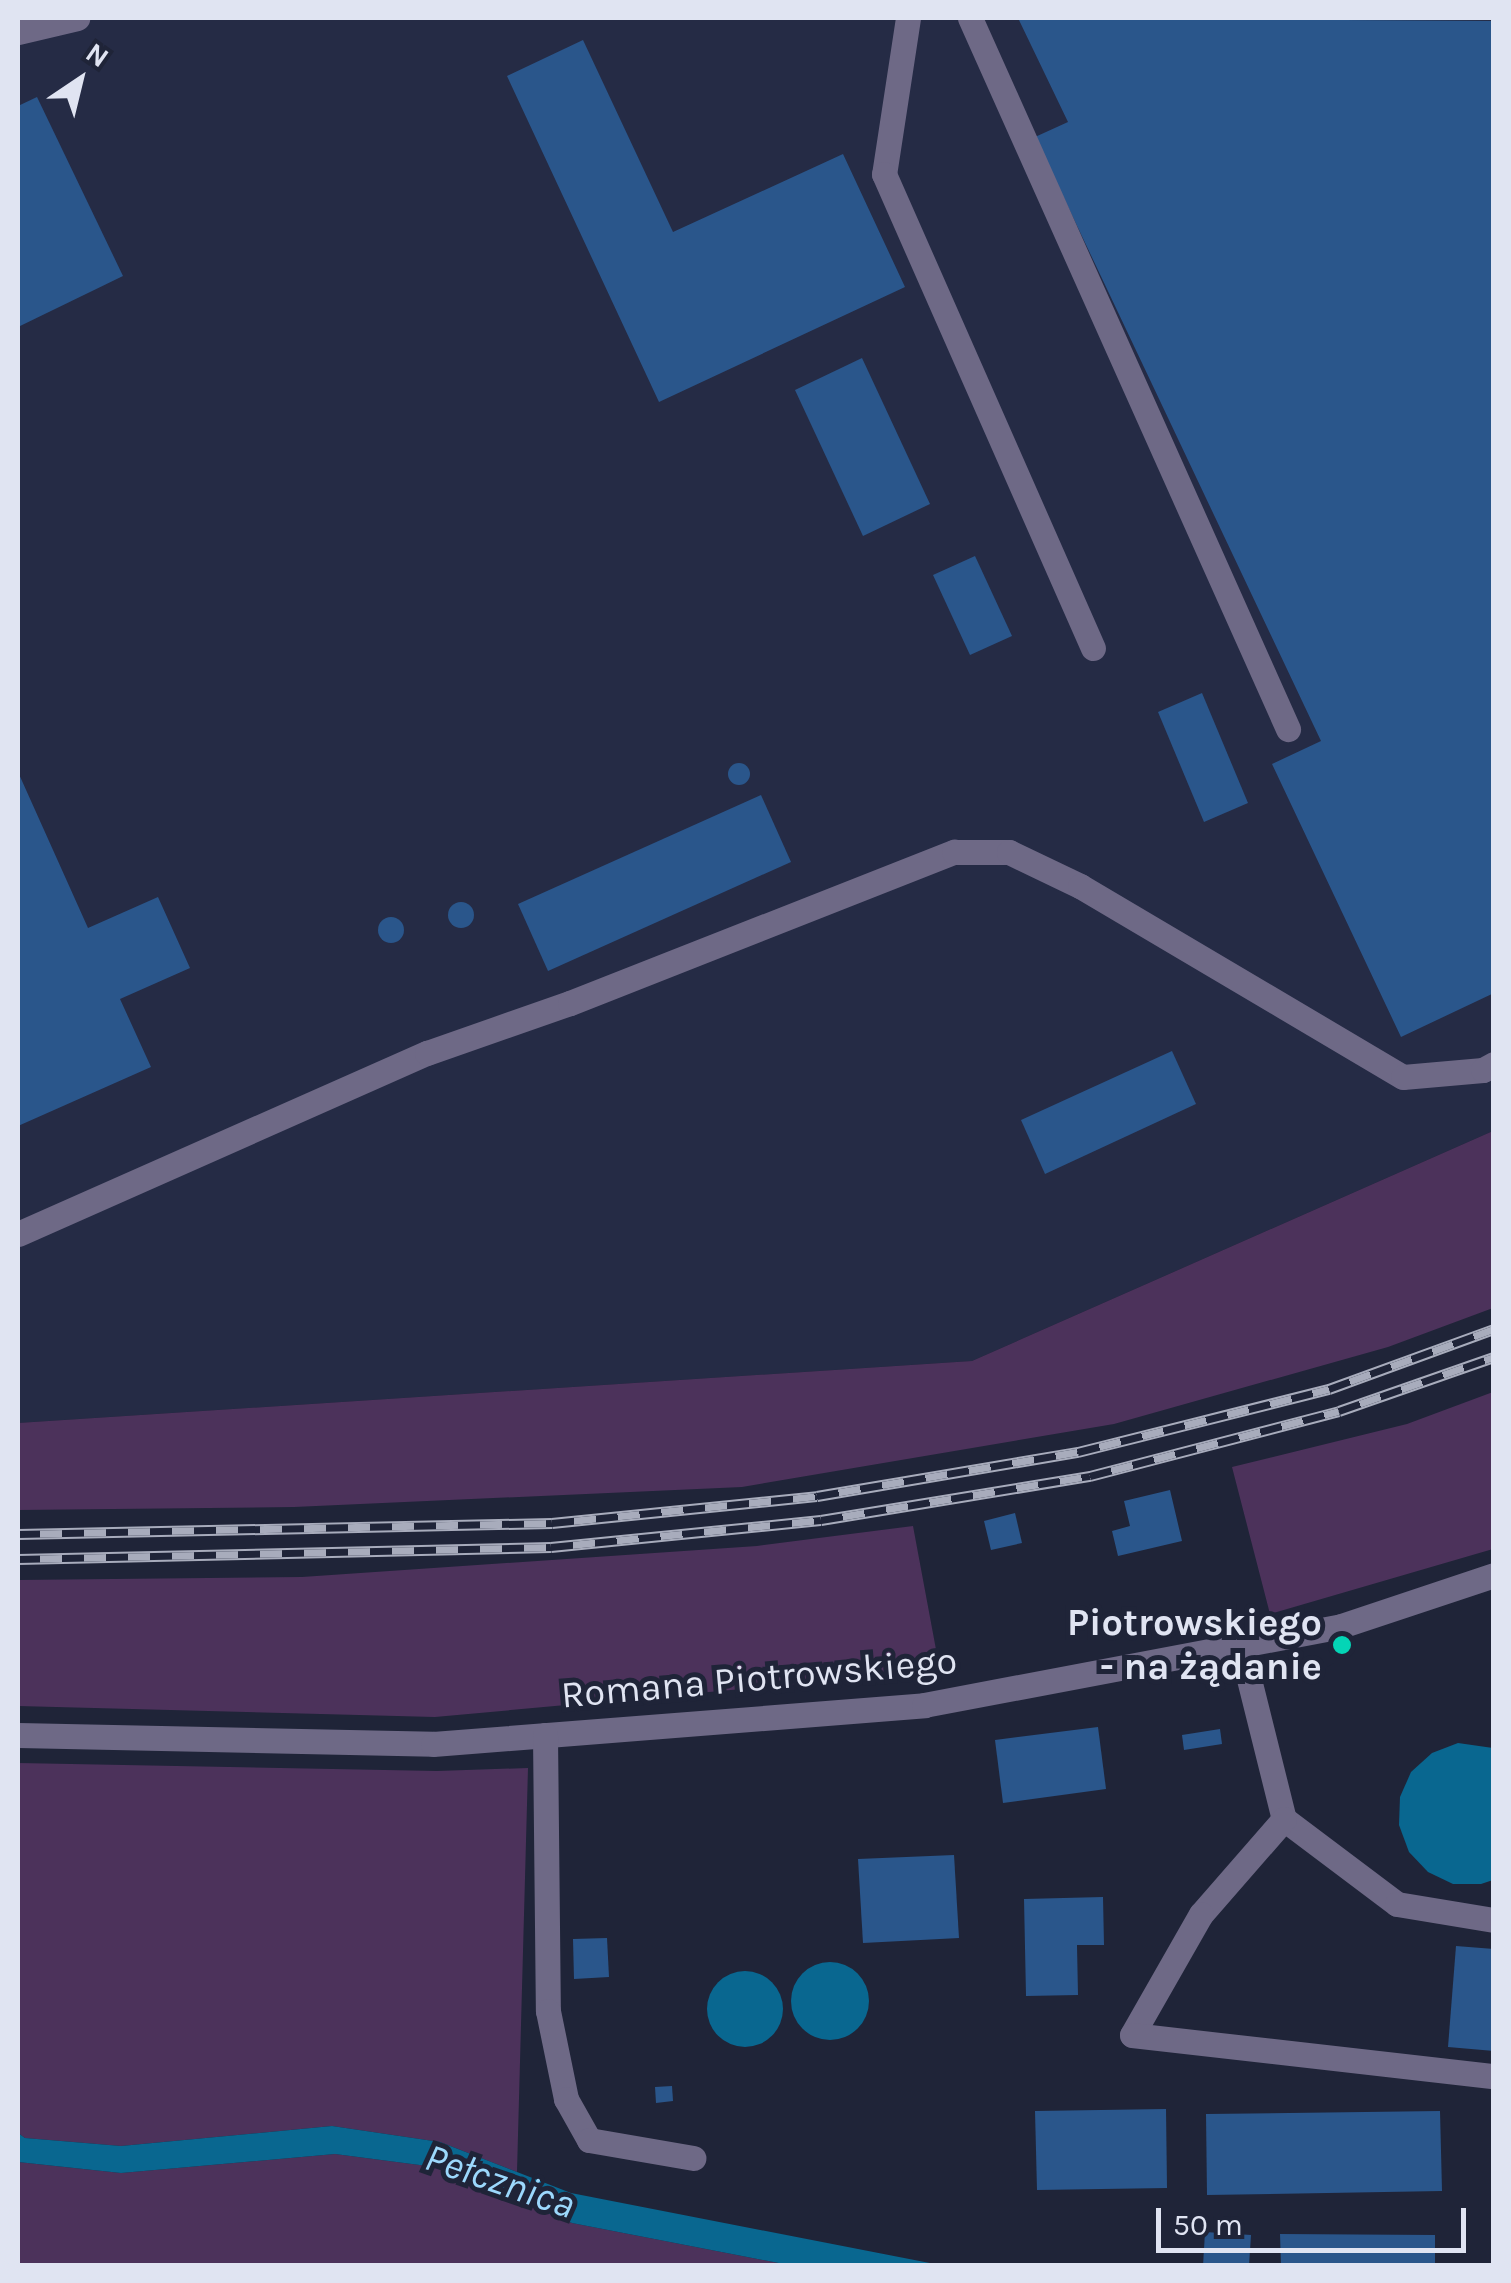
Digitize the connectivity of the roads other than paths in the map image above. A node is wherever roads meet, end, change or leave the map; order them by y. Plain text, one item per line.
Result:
1 (78, 18) edge
2 (908, 18) edge
3 (970, 18) edge
4 (18, 32) edge
5 (1093, 648) dead end
6 (1288, 728) dead end
7 (1494, 1064) edge
8 (18, 1234) edge
9 (1494, 1576) edge
10 (1241, 1647) junction
11 (18, 1735) edge
12 (545, 1736) junction
13 (1284, 1819) junction
14 (1494, 1920) edge
15 (1494, 2076) edge
16 (693, 2158) dead end

1 - 4 street
2 - 5 street
3 - 6 street
7 - 8 street
9 - 10 street, Romana Piotrowskiego
10 - 12 street, Romana Piotrowskiego
10 - 13 street
11 - 12 street, Romana Piotrowskiego
12 - 16 street
13 - 14 street
13 - 15 street

